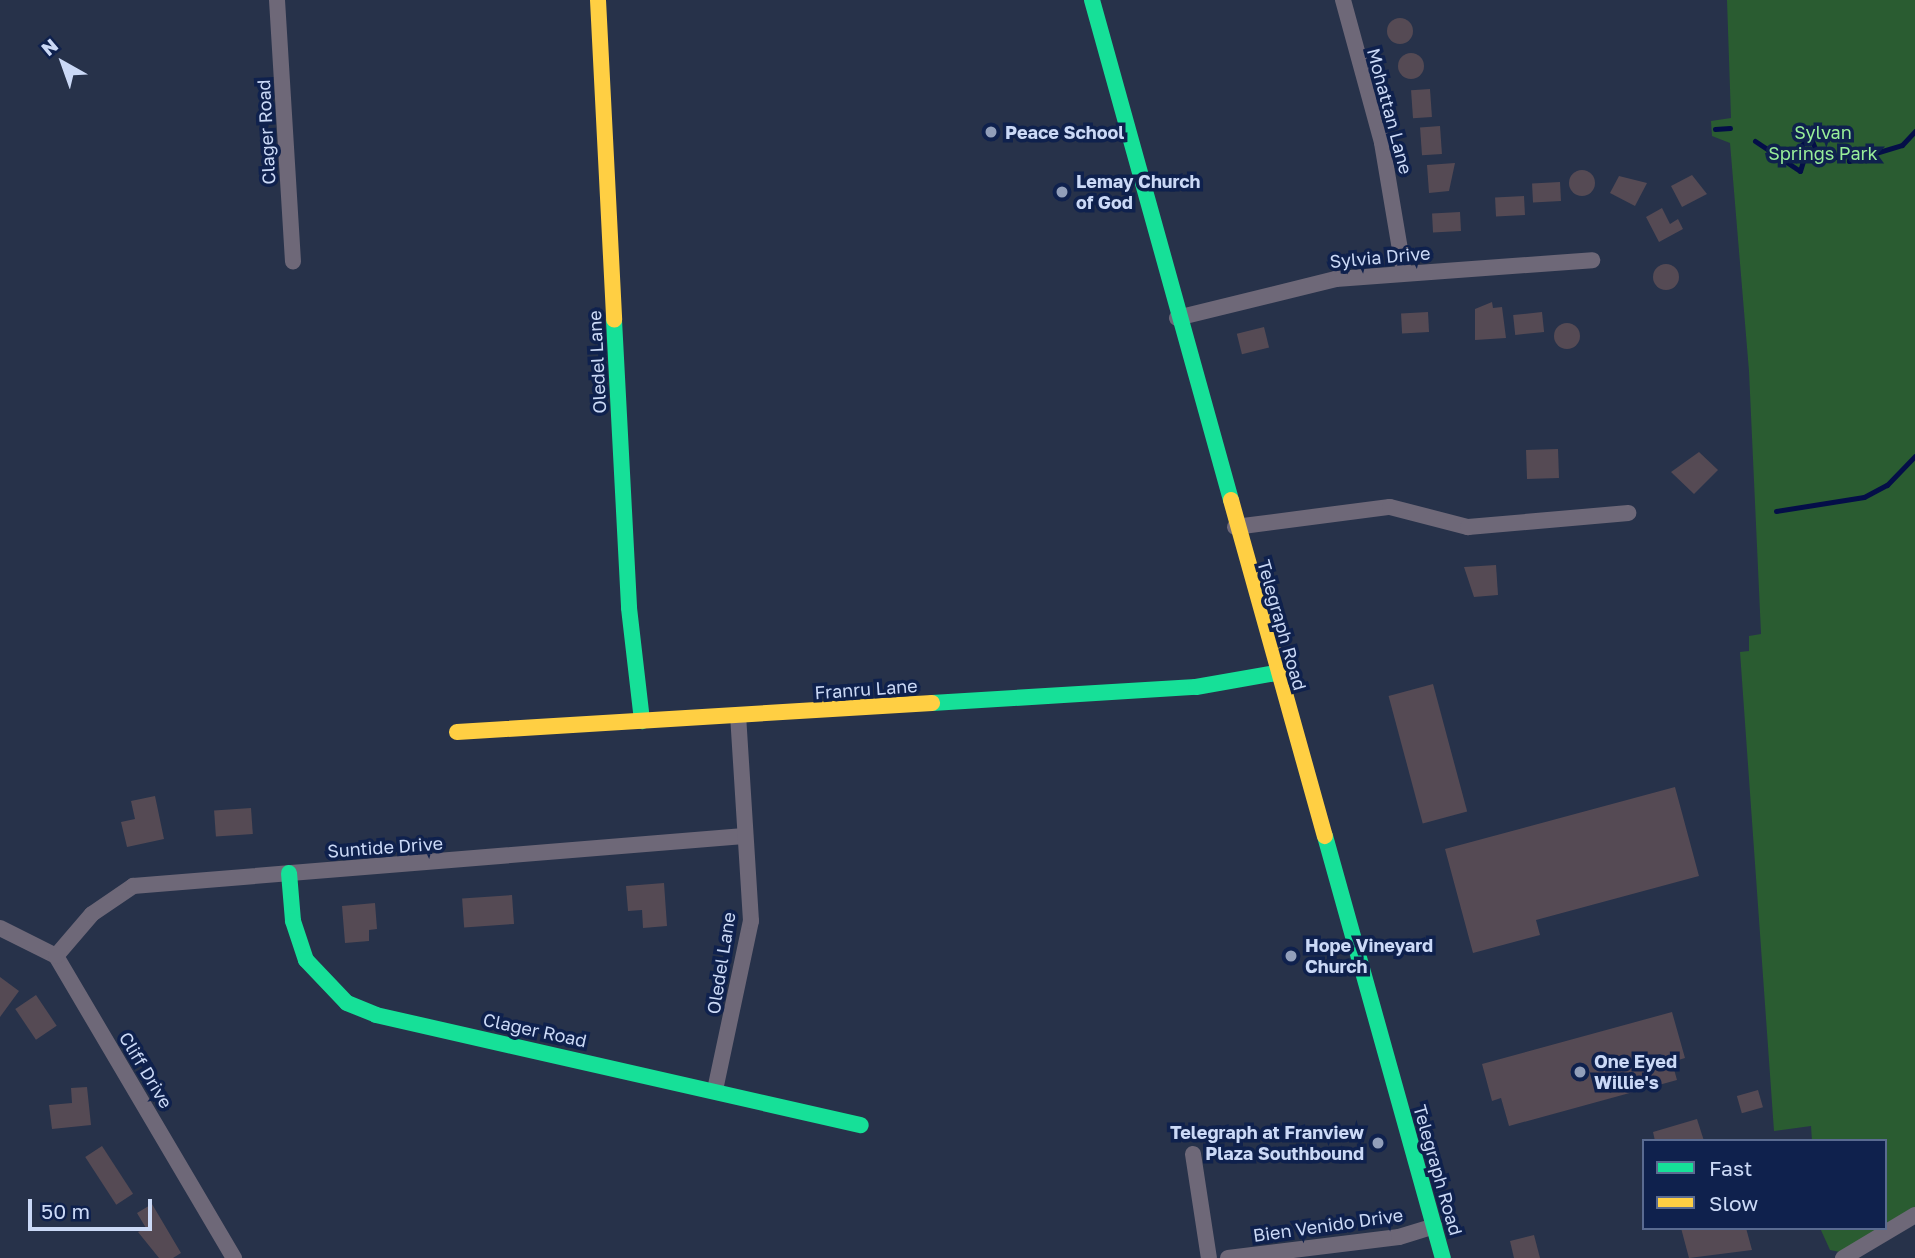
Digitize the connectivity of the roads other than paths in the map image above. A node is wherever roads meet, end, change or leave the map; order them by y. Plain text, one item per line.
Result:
1 (277, 0) edge
2 (598, 0) edge
3 (1092, 0) edge
4 (1343, 0) edge
5 (1592, 260) dead end
6 (293, 262) dead end
7 (1404, 273) junction
8 (1177, 318) junction
9 (1629, 513) dead end
10 (1235, 527) junction
11 (1276, 673) junction
12 (738, 715) junction
13 (642, 721) junction
14 (457, 732) dead end
15 (744, 836) junction
16 (289, 873) junction
17 (0, 928) edge
18 (56, 956) junction
19 (715, 1090) junction
20 (861, 1125) dead end
21 (1193, 1154) dead end
22 (1915, 1215) edge
23 (1434, 1226) junction
24 (234, 1258) edge
25 (1209, 1258) edge
26 (1228, 1258) edge
27 (1443, 1258) edge
28 (1843, 1258) edge

1 - 6 street, Clager Road
2 - 13 street, Oledel Lane
3 - 8 street, Telegraph Road
4 - 7 street, Mohattan Lane
5 - 7 street, Sylvia Drive
7 - 8 street, Sylvia Drive
8 - 10 street, Telegraph Road
9 - 10 street
10 - 11 street, Telegraph Road
11 - 12 street, Franru Lane
11 - 23 street, Telegraph Road
12 - 13 street, Franru Lane
12 - 15 street, Oledel Lane
13 - 14 street, Franru Lane
15 - 16 street, Suntide Drive
15 - 19 street, Oledel Lane
16 - 18 street, Suntide Drive
16 - 19 street, Clager Road
17 - 18 street
18 - 24 street, Cliff Drive
19 - 20 street, Clager Road
21 - 25 street
22 - 28 street
23 - 26 street, Bien Venido Drive
23 - 27 street, Telegraph Road

